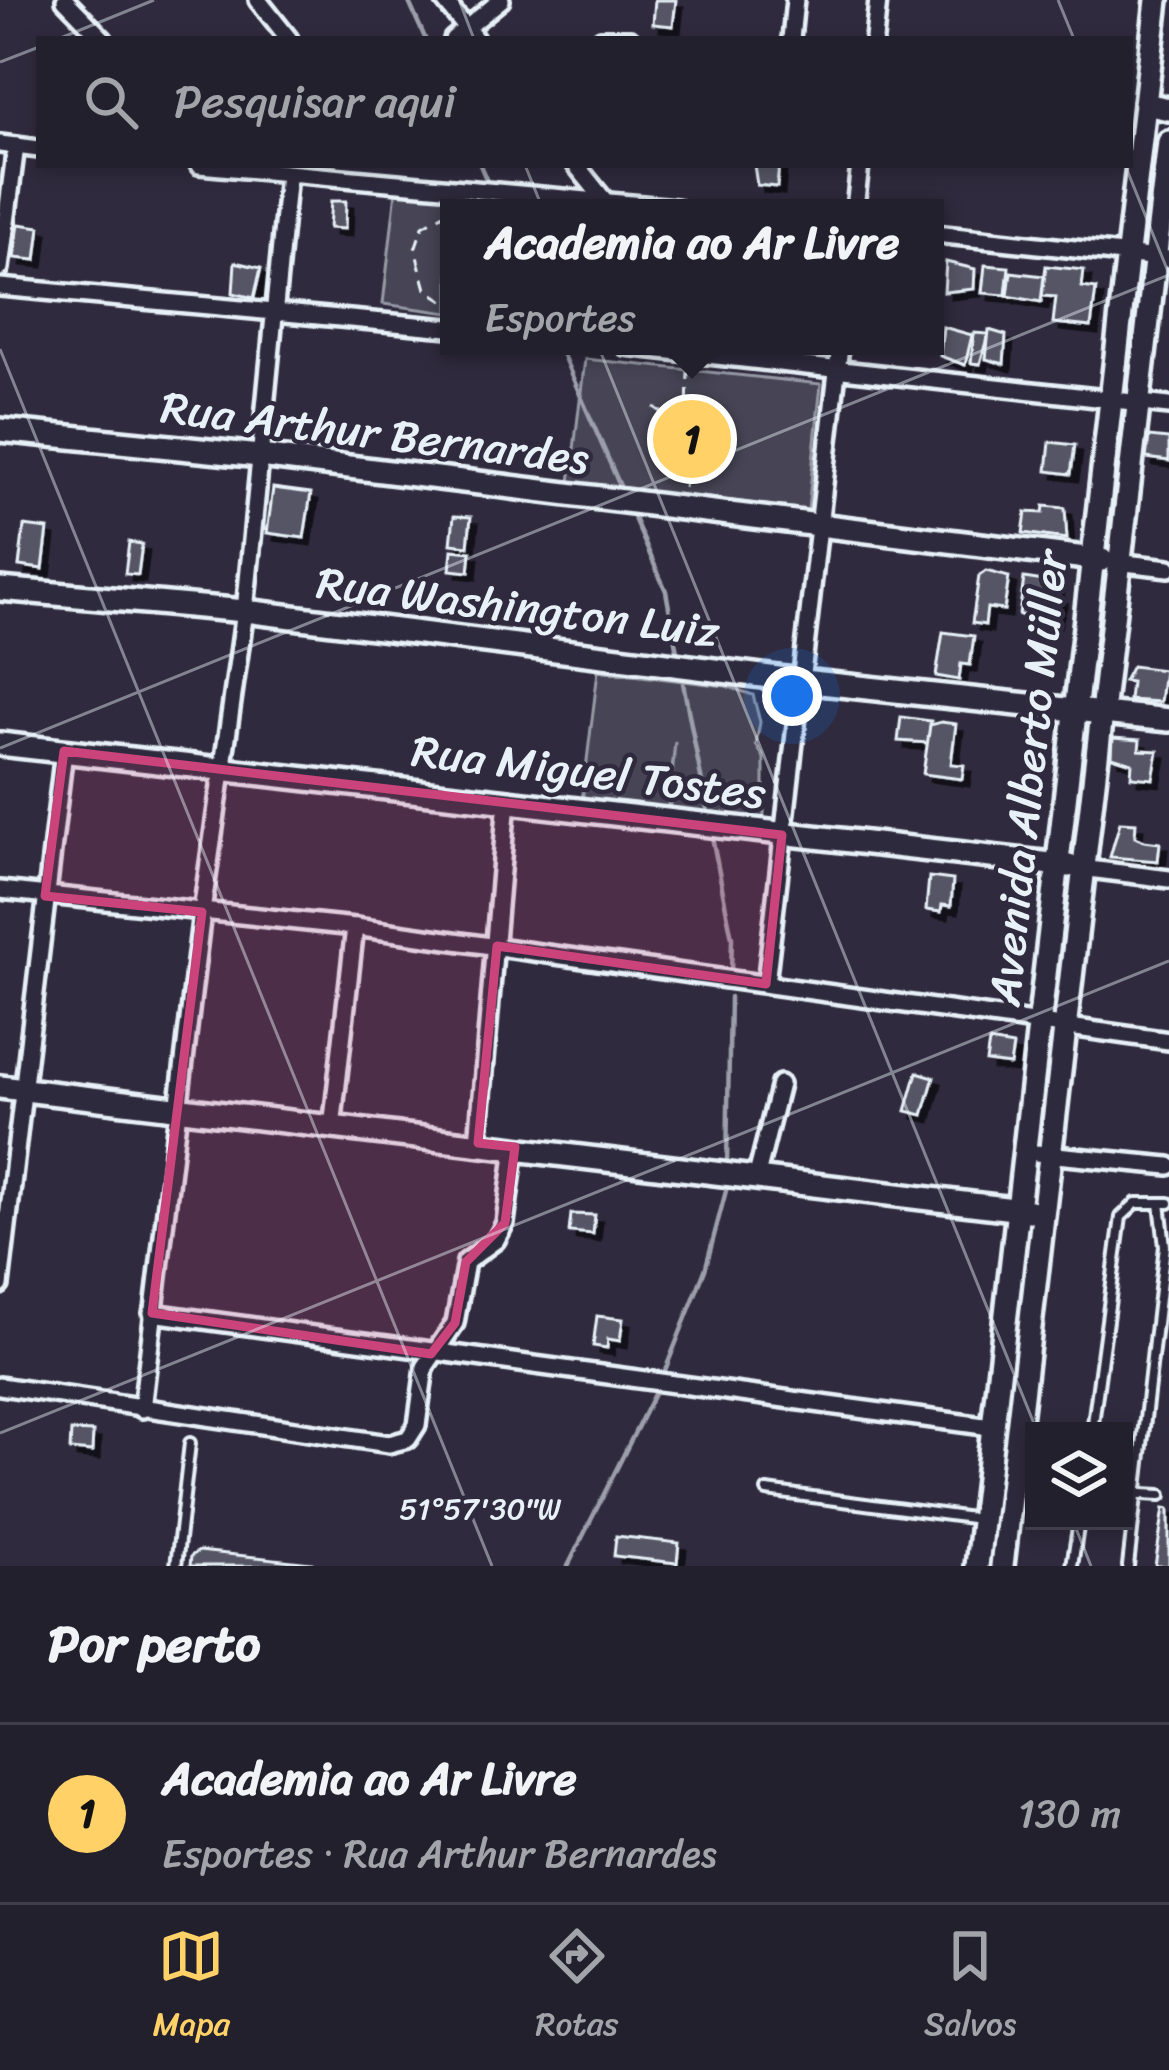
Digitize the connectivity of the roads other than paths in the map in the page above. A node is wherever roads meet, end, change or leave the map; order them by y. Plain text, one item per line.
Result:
1 (65, 0) edge
2 (258, 0) edge
3 (444, 0) edge
4 (501, 0) edge
5 (795, 0) edge
6 (878, 0) edge
7 (1157, 0) edge
8 (465, 35) edge
9 (100, 36) edge
10 (287, 36) edge
11 (790, 36) edge
12 (874, 36) edge
13 (1144, 95) edge
14 (1169, 109) edge
15 (1169, 142) edge
16 (8, 145) edge
17 (229, 168) edge
18 (578, 168) edge
19 (860, 168) edge
20 (337, 171) edge
21 (288, 174) junction
22 (587, 199) edge
23 (603, 199) edge
24 (856, 199) edge
25 (944, 235) edge
26 (1124, 253) junction
27 (1161, 258) edge
28 (0, 268) edge
29 (0, 287) edge
30 (275, 310) junction
31 (440, 327) edge
32 (710, 355) edge
33 (839, 355) edge
34 (837, 372) junction
35 (1108, 397) junction
36 (1135, 402) junction
37 (1169, 406) edge
38 (0, 430) edge
39 (260, 456) junction
40 (819, 523) junction
41 (1091, 559) junction
42 (1116, 562) junction
43 (1169, 568) edge
44 (0, 589) edge
45 (245, 611) junction
46 (802, 681) junction
47 (1075, 706) junction
48 (1098, 710) junction
49 (1169, 720) edge
50 (0, 743) edge
51 (64, 751) junction
52 (222, 765) junction
53 (507, 800) junction
54 (782, 835) junction
55 (1057, 864) junction
56 (1081, 868) junction
57 (1169, 879) edge
58 (0, 890) edge
59 (45, 896) junction
60 (202, 912) junction
61 (355, 927) junction
62 (497, 946) junction
63 (766, 984) junction
64 (1038, 1022) junction
65 (1067, 1028) junction
66 (1169, 1041) edge
67 (780, 1084) dead end
68 (10, 1088) edge
69 (178, 1107) junction
70 (332, 1128) junction
71 (478, 1143) junction
72 (515, 1147) junction
73 (1025, 1152) junction
74 (1050, 1153) junction
75 (1169, 1166) edge
76 (756, 1179) junction
77 (1165, 1203) edge
78 (1018, 1210) junction
79 (1042, 1212) junction
80 (0, 1285) edge
81 (152, 1313) junction
82 (431, 1354) junction
83 (0, 1386) edge
84 (142, 1409) junction
85 (1093, 1422) edge
86 (991, 1427) junction
87 (190, 1443) dead end
88 (766, 1491) dead end
89 (1133, 1494) edge
90 (1138, 1494) junction
91 (1161, 1495) dead end
92 (982, 1519) junction
93 (1007, 1521) junction
94 (1078, 1530) edge
95 (176, 1566) edge
96 (977, 1566) edge
97 (1002, 1566) edge
98 (1072, 1566) edge
99 (1128, 1566) edge

1 - 9 street
2 - 10 street
3 - 8 street
4 - 8 street
5 - 11 street
6 - 12 street
7 - 13 main road, Avenida Alberto Müller
13 - 14 main road
13 - 26 main road, Avenida Alberto Müller
15 - 27 main road, Avenida Alberto Müller
16 - 28 street
17 - 21 street
18 - 23 street
19 - 24 street
20 - 21 street
20 - 22 street
21 - 30 street
25 - 26 street
26 - 27 street
26 - 35 main road, Avenida Alberto Müller
27 - 36 main road, Avenida Alberto Müller
29 - 30 street
30 - 31 street
30 - 39 street
32 - 34 street
33 - 34 street
34 - 35 street
34 - 40 street
35 - 36 street
35 - 41 main road, Avenida Alberto Müller
36 - 37 street
36 - 42 main road, Avenida Alberto Müller
38 - 39 main road, Rua Arthur Bernardes
39 - 40 main road, Rua Arthur Bernardes
39 - 45 street
40 - 41 main road, Rua Arthur Bernardes
40 - 46 street
41 - 42 main road, Rua Arthur Bernardes
41 - 47 main road, Avenida Alberto Müller
42 - 43 street, Rua Arthur Bernardes
42 - 48 main road, Avenida Alberto Müller
44 - 45 main road, Rua Washington Luiz
45 - 46 main road, Rua Washington Luiz
45 - 52 street
46 - 47 main road, Rua Washington Luiz
46 - 54 street
47 - 48 main road, Rua Washington Luiz
47 - 55 main road, Avenida Alberto Müller
48 - 49 main road, Rua Washington Luiz
48 - 56 main road, Avenida Alberto Müller
50 - 51 main road, Rua Miguel Tostes
51 - 52 main road, Rua Miguel Tostes
51 - 59 street
52 - 53 main road, Rua Miguel Tostes
52 - 60 street
53 - 54 main road, Rua Miguel Tostes
53 - 62 street
54 - 55 main road, Rua Miguel Tostes
54 - 63 street
55 - 56 main road, Rua Miguel Tostes
55 - 64 main road, Avenida Alberto Müller
56 - 57 street, Rua Miguel Tostes
56 - 65 main road, Avenida Alberto Müller
58 - 59 street
59 - 60 street
59 - 68 street
60 - 61 street
60 - 69 street
61 - 62 street
61 - 70 street
62 - 63 street
62 - 71 street
63 - 64 street
64 - 65 street
64 - 73 main road, Avenida Alberto Müller
65 - 66 street
65 - 74 main road, Avenida Alberto Müller
67 - 76 street
68 - 69 main road
68 - 80 street
69 - 70 main road
69 - 81 street
70 - 71 main road
71 - 72 main road
72 - 76 main road
72 - 82 street
73 - 74 street
73 - 78 main road, Avenida Alberto Müller
74 - 75 street
74 - 79 main road, Avenida Alberto Müller
76 - 78 main road
77 - 85 lane
77 - 90 lane
78 - 79 main road
78 - 86 main road, Avenida Alberto Müller
79 - 93 main road, Avenida Alberto Müller
81 - 82 street
81 - 84 street
82 - 84 street
82 - 86 street
83 - 84 street
86 - 92 main road, Avenida Alberto Müller
87 - 95 lane
88 - 92 lane
89 - 90 lane
90 - 91 lane
90 - 99 lane
92 - 93 lane
92 - 96 main road, Avenida Alberto Müller
93 - 97 main road, Avenida Alberto Müller
94 - 98 lane

